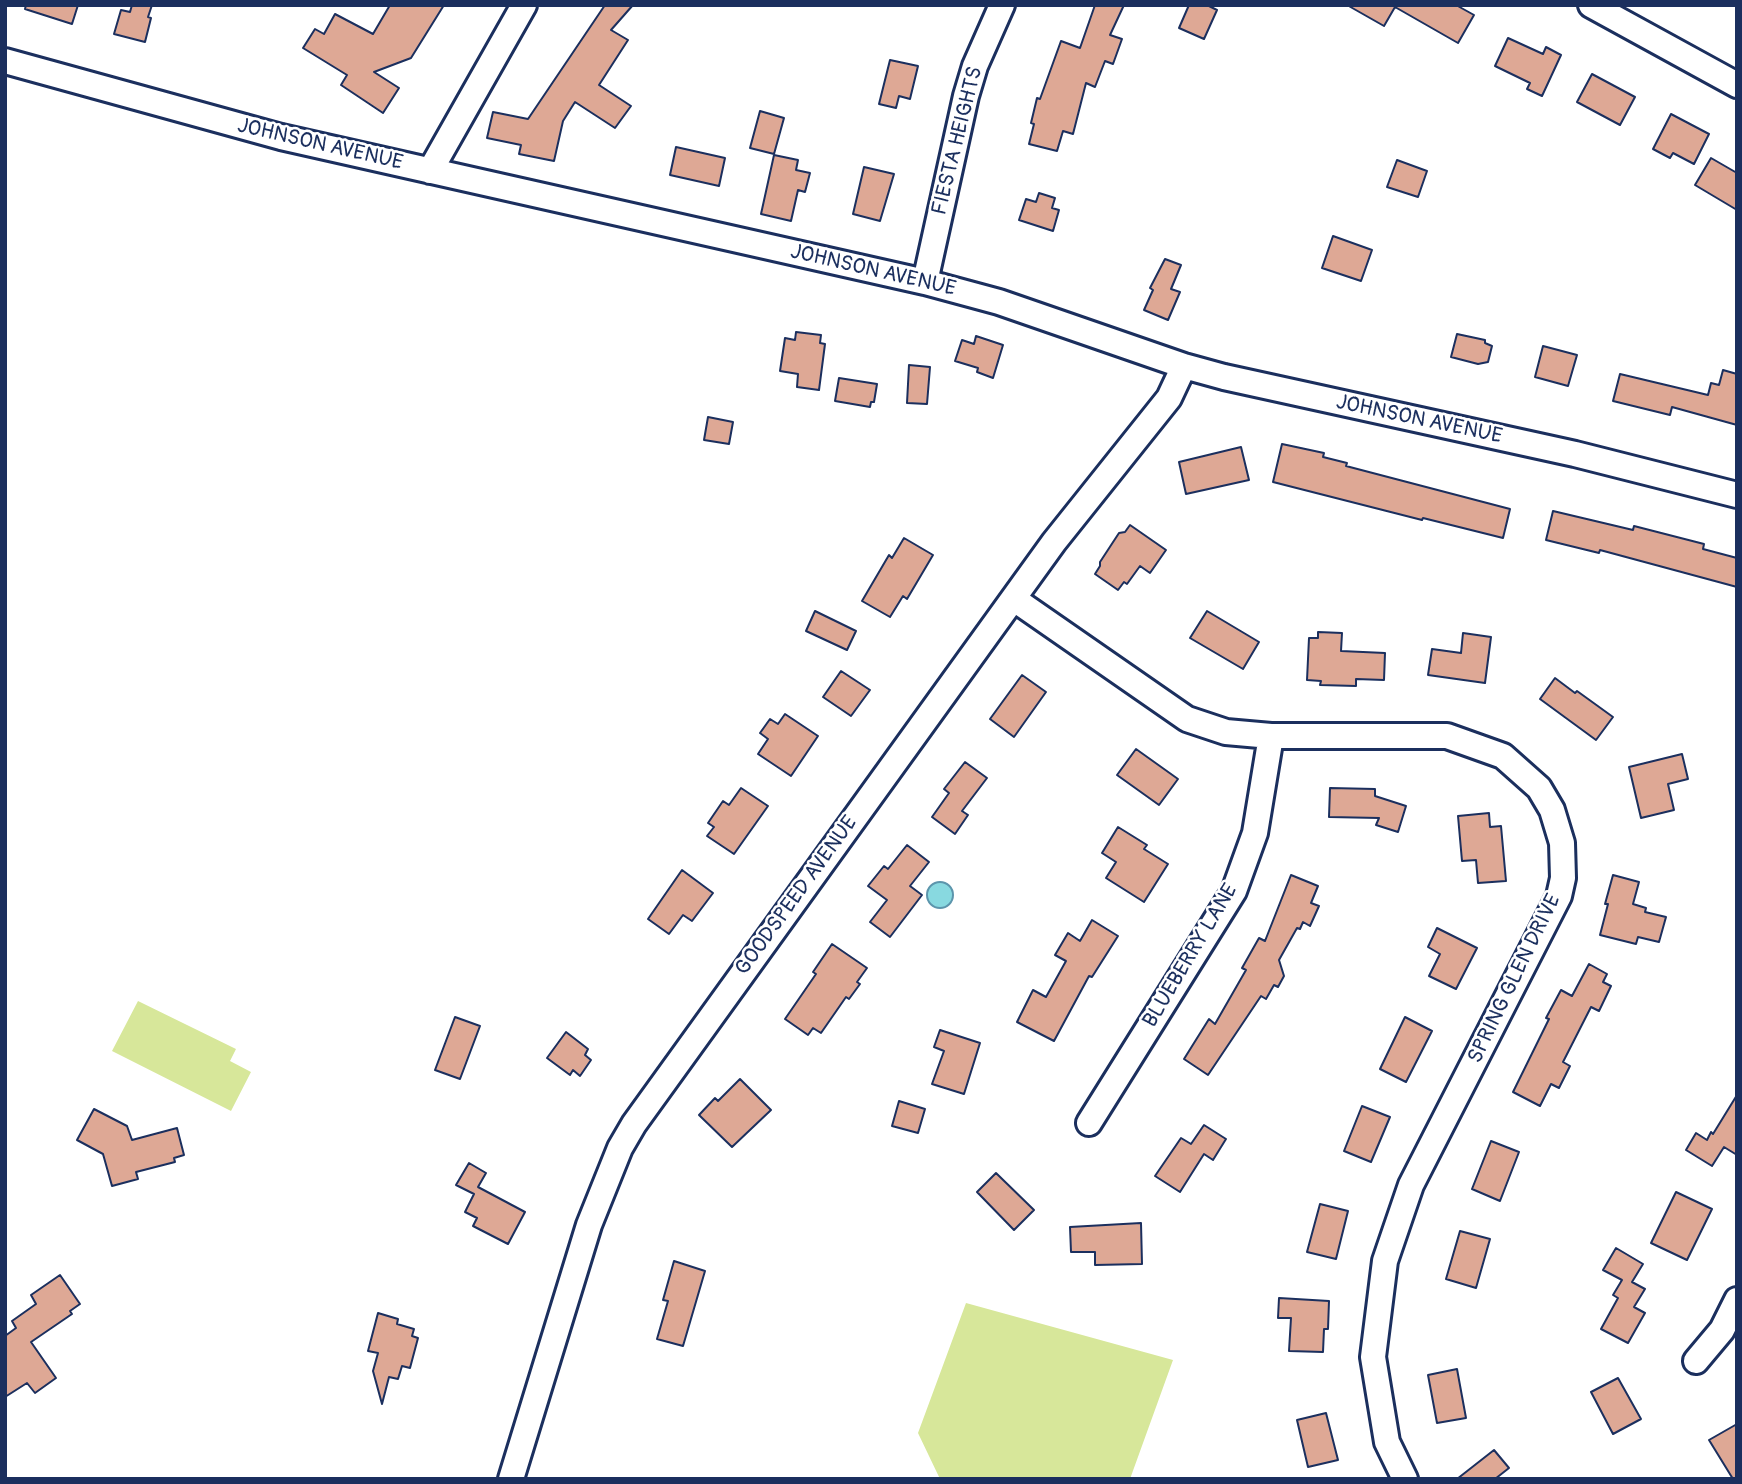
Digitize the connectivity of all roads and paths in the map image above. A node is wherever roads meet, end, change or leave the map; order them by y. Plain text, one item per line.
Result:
1 (524, 5) edge
2 (1002, 5) edge
3 (1591, 5) edge
4 (5, 61) edge
5 (1737, 85) edge
6 (430, 171) junction
7 (925, 282) junction
8 (1184, 366) junction
9 (1737, 495) edge
10 (1014, 599) junction
11 (1271, 736) junction
12 (1090, 1123) dead end
13 (1737, 1300) edge
14 (1696, 1361) dead end
15 (511, 1479) edge
16 (1405, 1479) edge

1 - 6 street
2 - 7 street, FIESTA HEIGHTS
3 - 5 street
4 - 6 street, JOHNSON AVENUE
6 - 7 street, JOHNSON AVENUE
7 - 8 street, JOHNSON AVENUE
8 - 9 street, JOHNSON AVENUE
8 - 10 street, GOODSPEED AVENUE
10 - 11 street, SPRING GLEN DRIVE
10 - 15 street, GOODSPEED AVENUE
11 - 12 street, BLUEBERRY LANE
11 - 16 street, SPRING GLEN DRIVE
13 - 14 street

